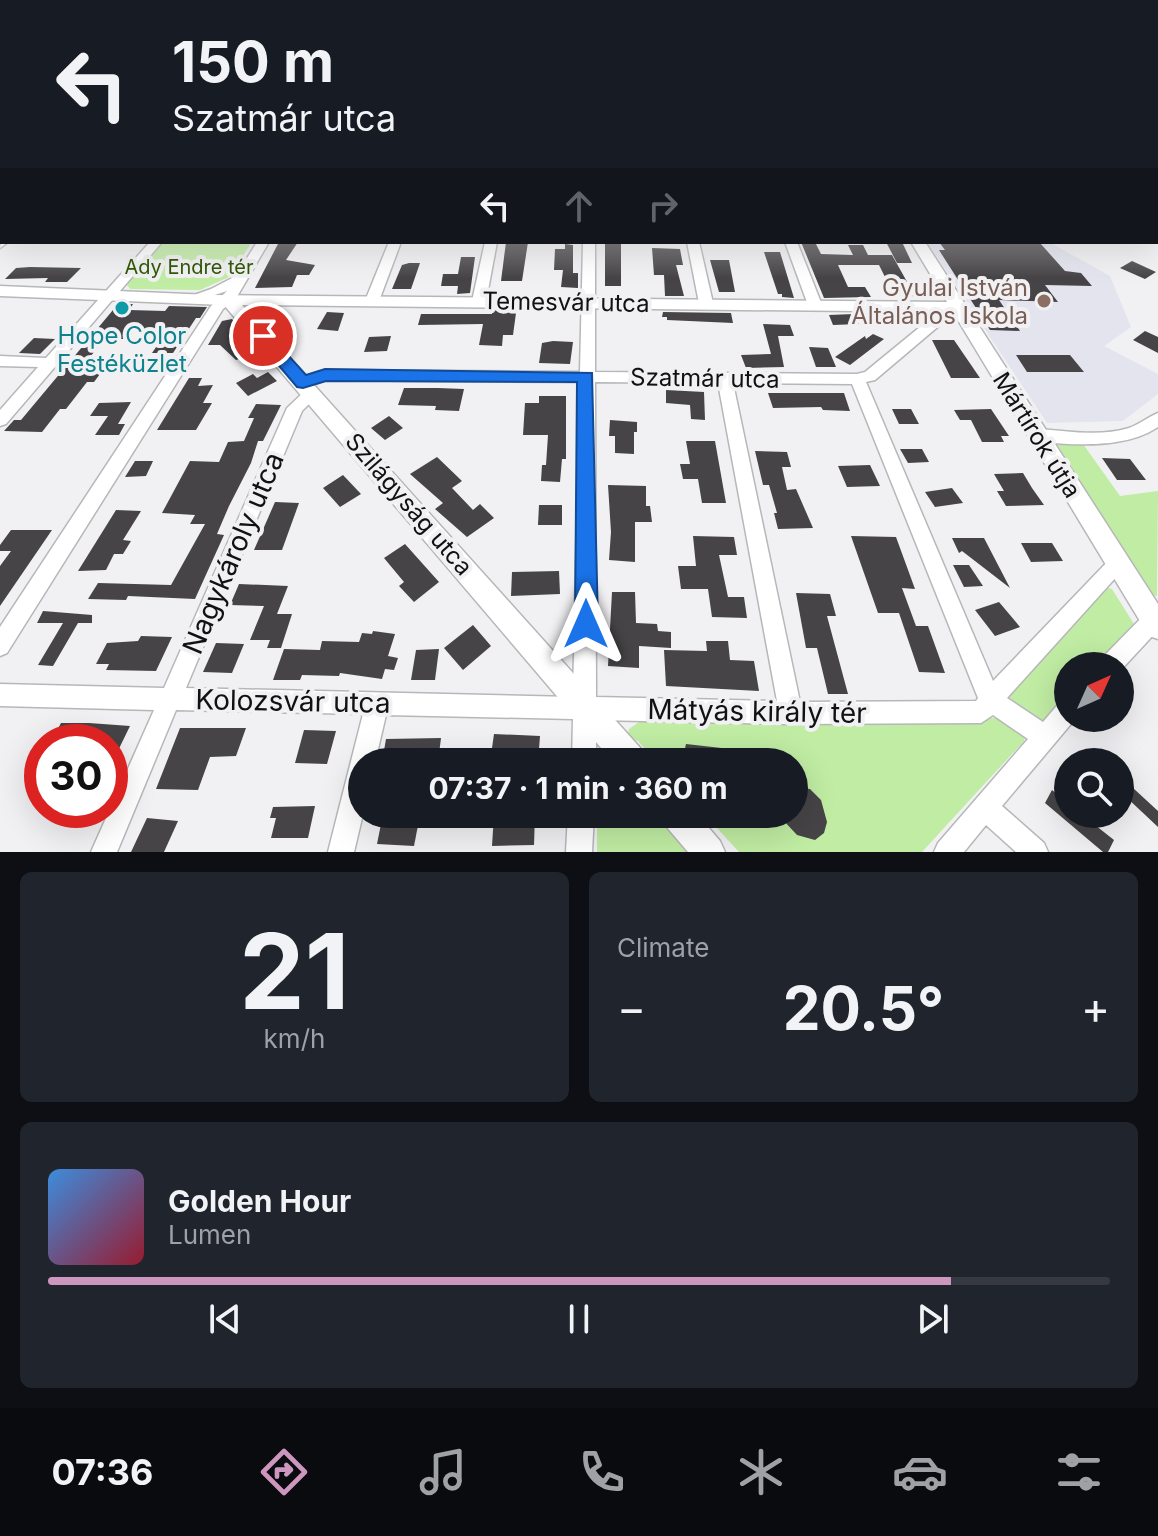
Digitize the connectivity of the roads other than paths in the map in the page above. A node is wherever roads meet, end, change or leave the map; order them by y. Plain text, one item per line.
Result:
1 (154, 244) edge
2 (262, 244) edge
3 (394, 244) edge
4 (491, 244) edge
5 (589, 244) edge
6 (693, 244) edge
7 (792, 244) edge
8 (919, 244) edge
9 (242, 276) junction
10 (0, 291) edge
11 (110, 297) junction
12 (189, 300) junction
13 (228, 300) junction
14 (372, 301) junction
15 (479, 301) junction
16 (586, 303) junction
17 (706, 303) junction
18 (815, 305) junction
19 (250, 307) junction
20 (903, 307) junction
21 (963, 312) junction
22 (942, 316) junction
23 (0, 361) edge
24 (49, 363) junction
25 (586, 377) junction
26 (724, 377) junction
27 (857, 379) junction
28 (308, 388) junction
29 (1158, 419) edge
30 (0, 420) edge
31 (1038, 435) junction
32 (1118, 564) junction
33 (1153, 623) edge
34 (0, 646) edge
35 (1124, 652) edge
36 (0, 695) edge
37 (171, 698) junction
38 (990, 700) junction
39 (377, 703) junction
40 (587, 709) junction
41 (791, 713) junction
42 (1054, 724) edge
43 (1043, 735) junction
44 (366, 748) edge
45 (585, 748) edge
46 (620, 748) edge
47 (984, 807) junction
48 (348, 823) edge
49 (580, 828) edge
50 (688, 828) edge
51 (104, 852) edge
52 (341, 852) edge
53 (579, 852) edge
54 (709, 852) edge
55 (947, 852) edge
56 (1035, 852) edge

1 - 11 street
2 - 9 street
3 - 14 street
4 - 15 street
5 - 16 street
6 - 17 street
7 - 18 street
8 - 21 street, Mártírok útja
9 - 12 street
9 - 13 street
10 - 11 street
11 - 12 street
11 - 24 street
12 - 13 street
13 - 19 street, Szilágyság utca
13 - 34 street
14 - 15 street, Temesvár utca
14 - 19 street, Temesvár utca
15 - 16 street, Temesvár utca
16 - 17 street, Temesvár utca
16 - 25 street
17 - 18 street, Temesvár utca
18 - 20 street, Temesvár utca
19 - 28 street, Szilágyság utca
20 - 21 street, Temesvár utca
20 - 22 street, Temesvár utca
21 - 22 street, Temesvár utca
21 - 31 street, Mártírok útja
22 - 27 street
23 - 24 street
24 - 30 street
25 - 26 street, Szatmár utca
25 - 28 street, Szatmár utca
25 - 40 street
26 - 27 street, Szatmár utca
26 - 41 street
27 - 38 street
28 - 37 street, Nagykároly utca
28 - 40 street, Szilágyság utca
29 - 31 street
31 - 32 street, Mártírok útja
32 - 33 street, Mártírok útja
32 - 38 street, Mátyás király tér
33 - 35 street
36 - 37 street, Kolozsvár utca
37 - 39 street, Kolozsvár utca
37 - 51 street, Nagykároly utca
38 - 41 street, Mátyás király tér
38 - 43 street
39 - 40 street, Kolozsvár utca
39 - 44 street
40 - 41 street, Mátyás király tér
40 - 45 street
40 - 46 street, Mátyás király tér
42 - 43 street
43 - 47 street
47 - 55 street
47 - 56 street
48 - 52 street
49 - 53 street
50 - 54 street

